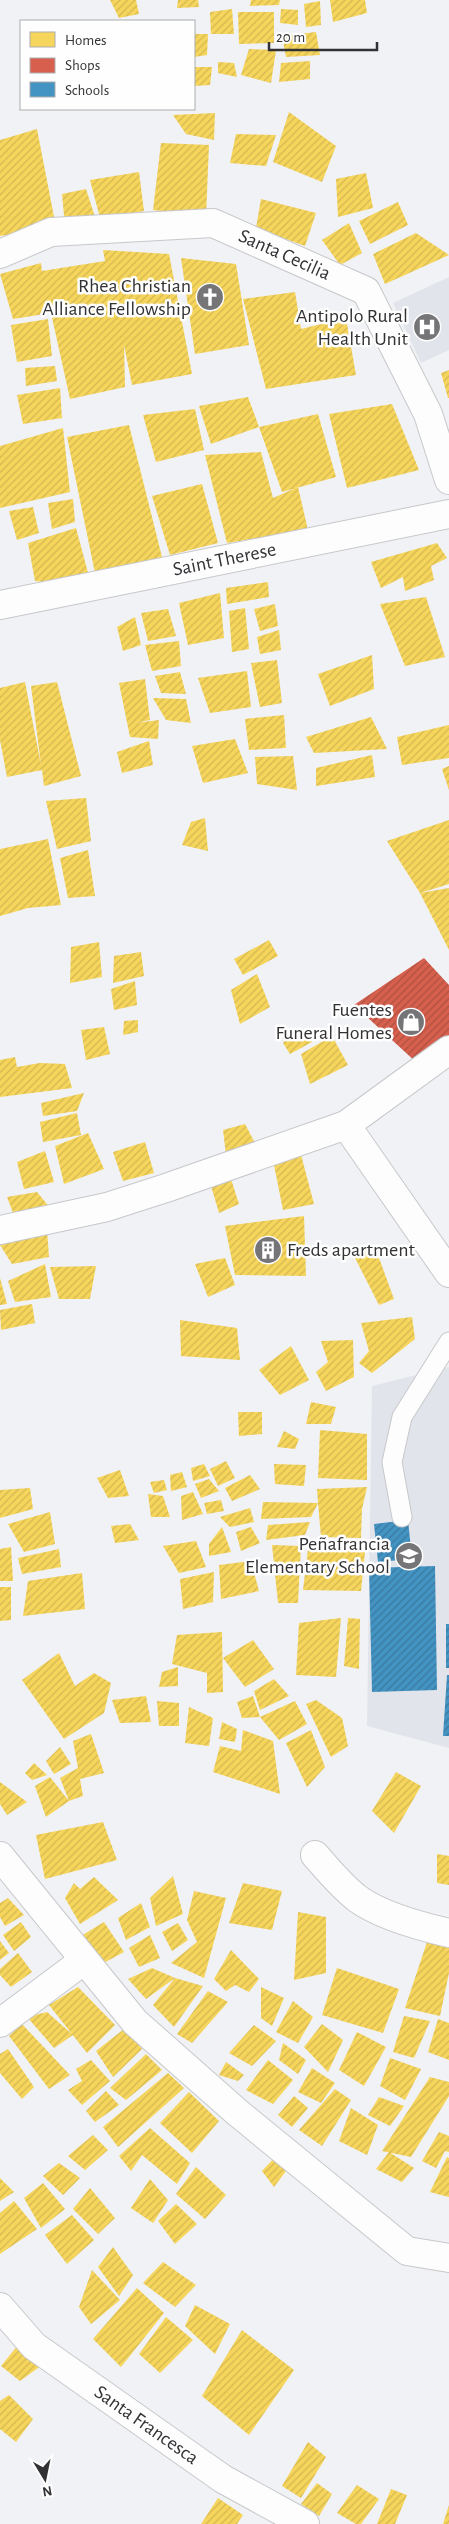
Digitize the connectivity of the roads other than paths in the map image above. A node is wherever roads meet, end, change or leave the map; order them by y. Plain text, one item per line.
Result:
1 (0, 254) edge
2 (449, 480) edge
3 (449, 514) edge
4 (0, 605) edge
5 (449, 1050) edge
6 (346, 1125) junction
7 (0, 1230) edge
8 (449, 1273) edge
9 (449, 1342) edge
10 (402, 1517) dead end
11 (315, 1855) dead end
12 (0, 1856) edge
13 (436, 1930) edge
14 (84, 1961) junction
15 (0, 2023) edge
16 (449, 2258) edge
17 (0, 2307) edge
18 (305, 2524) edge

1 - 2 street, Santa Cecilia
3 - 4 street, Saint Therese
5 - 6 street
6 - 7 street
6 - 8 street
9 - 10 lane
11 - 13 street
12 - 14 street
14 - 15 street
14 - 16 street
17 - 18 street, Santa Francesca

